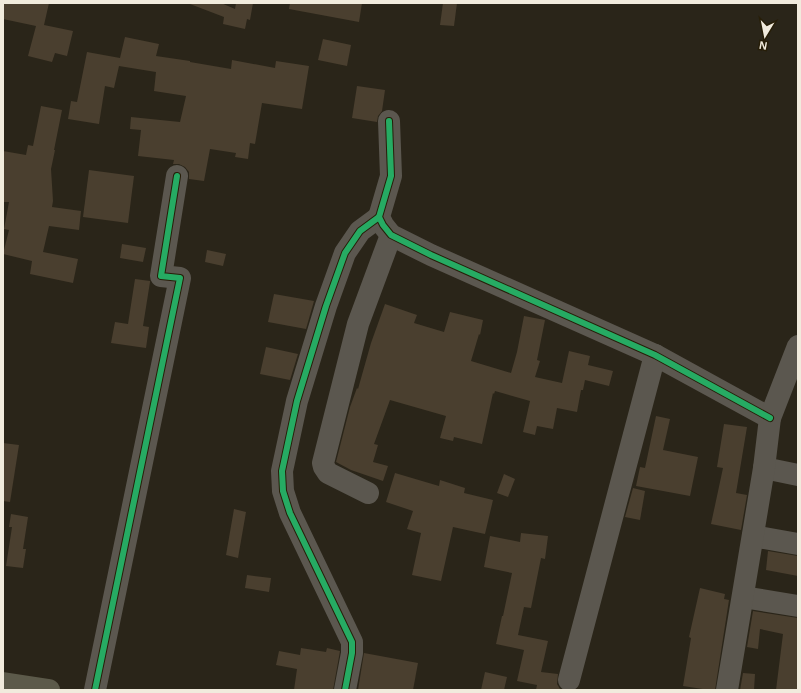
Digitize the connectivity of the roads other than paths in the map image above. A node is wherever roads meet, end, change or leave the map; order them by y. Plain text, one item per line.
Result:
1 (389, 121) dead end
2 (177, 176) dead end
3 (379, 217) junction
4 (391, 235) junction
5 (798, 346) edge
6 (655, 355) junction
7 (791, 384) edge
8 (770, 418) junction
9 (764, 468) junction
10 (798, 475) edge
11 (368, 493) dead end
12 (753, 536) junction
13 (798, 544) edge
14 (743, 597) junction
15 (798, 606) edge
16 (569, 680) dead end
17 (3, 683) edge
18 (49, 690) edge
19 (95, 690) edge
20 (345, 690) edge
21 (727, 690) edge

1 - 3 street
2 - 19 street
3 - 4 street
3 - 20 street
4 - 6 street
4 - 11 street
5 - 7 street
6 - 8 street
6 - 16 street
7 - 8 street
8 - 9 street
9 - 10 street
9 - 12 street
12 - 13 street
12 - 14 street
14 - 15 street
14 - 21 street
17 - 18 main road

